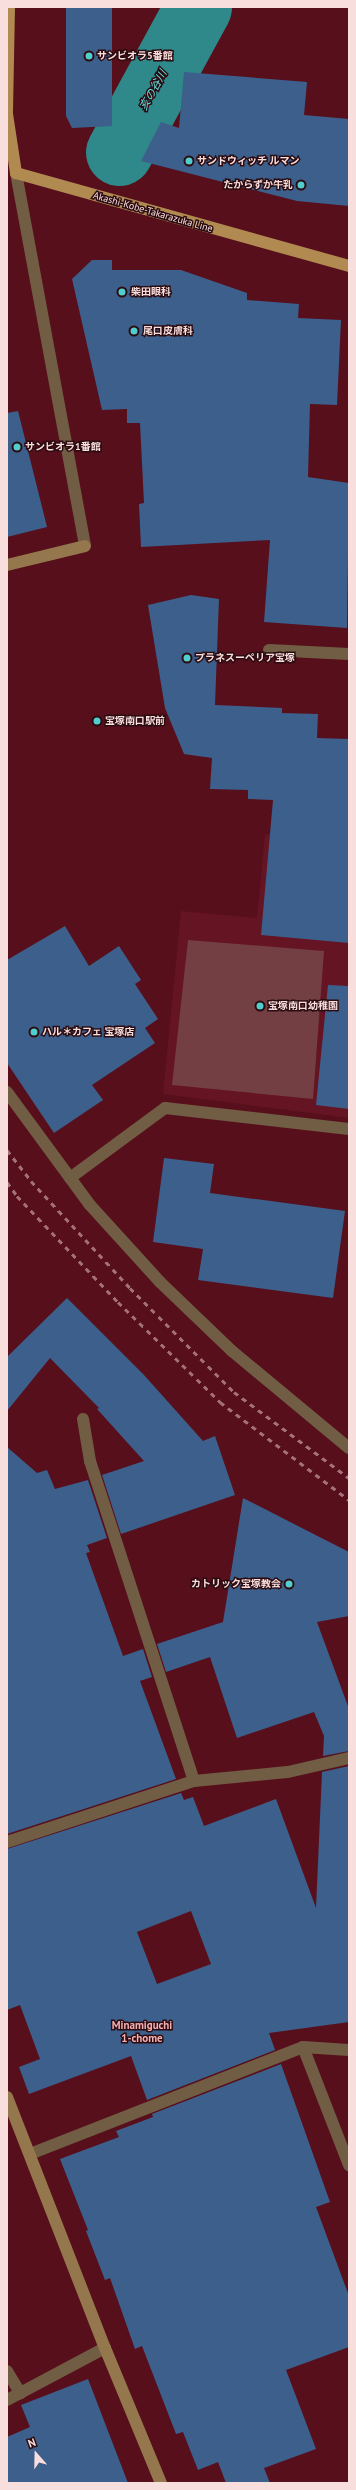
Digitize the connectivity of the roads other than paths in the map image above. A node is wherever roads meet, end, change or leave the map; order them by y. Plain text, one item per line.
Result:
1 (9, 7) edge
2 (7, 112) edge
3 (11, 173) edge
4 (349, 266) edge
5 (7, 565) edge
6 (269, 650) dead end
7 (349, 654) edge
8 (7, 1092) edge
9 (349, 1129) edge
10 (70, 1178) junction
11 (83, 1419) dead end
12 (349, 1448) edge
13 (349, 1758) edge
14 (194, 1781) junction
15 (7, 1842) edge
16 (303, 2047) junction
17 (349, 2050) edge
18 (7, 2097) edge
19 (30, 2154) junction
20 (349, 2165) edge
21 (105, 2348) junction
22 (7, 2371) edge
23 (20, 2392) junction
24 (7, 2400) edge
25 (161, 2483) edge

1 - 2 main road
2 - 3 main road
3 - 4 main road, Akashi-Kobe-Takarazuka Line
3 - 5 street
6 - 7 street
8 - 10 street
9 - 10 street
10 - 12 street
11 - 14 street
13 - 14 street
14 - 15 street
16 - 17 street
16 - 19 street
16 - 20 street
18 - 19 street
19 - 21 street
21 - 23 street
21 - 25 street
22 - 23 street
23 - 24 street

